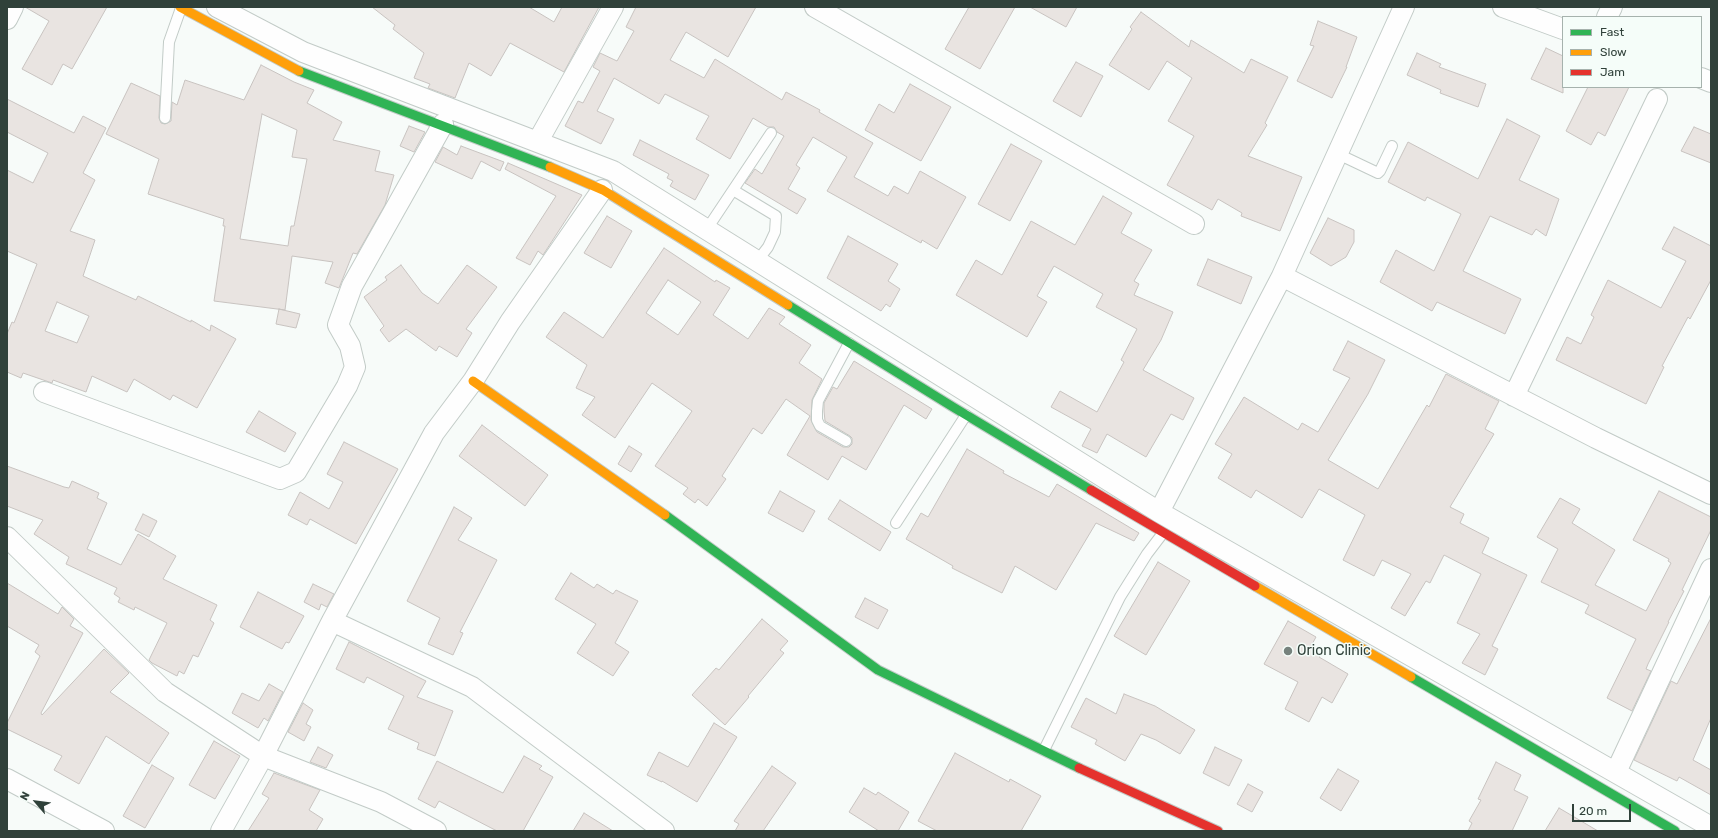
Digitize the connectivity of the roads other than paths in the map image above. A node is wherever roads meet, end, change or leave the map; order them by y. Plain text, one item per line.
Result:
1 (13, 7) edge
2 (180, 7) edge
3 (217, 7) edge
4 (613, 7) edge
5 (815, 7) edge
6 (1404, 7) edge
7 (1503, 7) edge
8 (1612, 7) edge
9 (1608, 16) edge
10 (7, 19) edge
11 (1562, 29) edge
12 (1657, 99) dead end
13 (164, 118) dead end
14 (443, 124) junction
15 (771, 133) dead end
16 (538, 141) junction
17 (1392, 146) dead end
18 (1338, 154) junction
19 (602, 190) junction
20 (733, 190) junction
21 (1194, 224) dead end
22 (707, 229) junction
23 (757, 261) junction
24 (1282, 276) junction
25 (746, 279) junction
26 (849, 343) junction
27 (473, 381) junction
28 (44, 392) dead end
29 (1514, 396) junction
30 (966, 415) junction
31 (846, 441) dead end
32 (1711, 494) edge
33 (1159, 512) junction
34 (896, 522) dead end
35 (1163, 532) junction
36 (7, 537) edge
37 (1711, 569) edge
38 (332, 621) junction
39 (1477, 704) junction
40 (1044, 750) junction
41 (263, 756) junction
42 (1588, 756) junction
43 (1616, 772) junction
44 (1579, 775) junction
45 (7, 779) edge
46 (1711, 826) edge
47 (104, 831) edge
48 (221, 831) edge
49 (436, 831) edge
50 (664, 831) edge
51 (1218, 831) edge
52 (1675, 831) edge

1 - 10 street
2 - 13 lane
2 - 14 street
3 - 16 street
4 - 16 street
5 - 21 street
6 - 18 street
7 - 11 street
8 - 9 street
12 - 29 street
14 - 19 street
14 - 28 street
15 - 20 lane
16 - 22 street
17 - 18 lane
18 - 24 street
19 - 25 street
19 - 27 street
20 - 22 lane
20 - 23 lane
22 - 23 street
23 - 25 lane
23 - 33 street
24 - 29 street
24 - 33 street
25 - 26 street
26 - 30 street
26 - 31 lane
27 - 38 street
27 - 40 street
29 - 32 street
30 - 34 lane
30 - 35 street
33 - 39 street
35 - 39 street
35 - 40 lane
36 - 41 street
37 - 43 street
38 - 41 street
38 - 50 street
39 - 42 street
39 - 44 street
40 - 51 street
41 - 48 street
41 - 49 street
42 - 43 street
42 - 44 street
43 - 46 street
44 - 52 street
45 - 47 street

